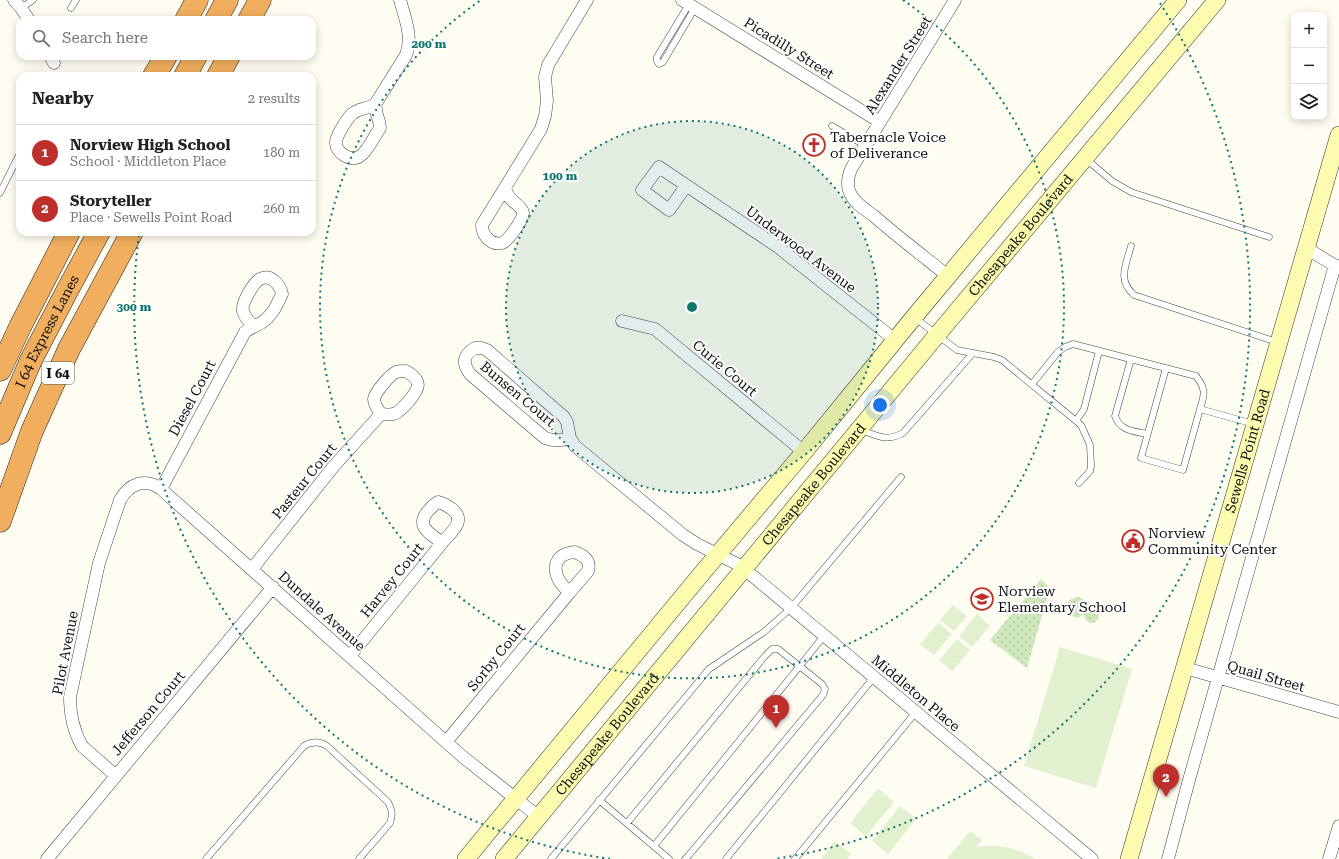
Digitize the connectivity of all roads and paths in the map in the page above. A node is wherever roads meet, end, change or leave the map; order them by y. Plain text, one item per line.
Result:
1 (33, 0) edge
2 (76, 0) edge
3 (197, 0) edge
4 (227, 0) edge
5 (260, 0) edge
6 (400, 0) edge
7 (587, 0) edge
8 (956, 0) edge
9 (1178, 0) edge
10 (1217, 0) edge
11 (18, 4) edge
12 (689, 4) edge
13 (71, 8) dead end
14 (26, 16) edge
15 (188, 16) edge
16 (218, 16) edge
17 (251, 16) edge
18 (164, 60) edge
19 (194, 60) edge
20 (227, 60) edge
21 (156, 72) edge
22 (187, 72) edge
23 (220, 72) edge
24 (376, 103) junction
25 (880, 122) junction
26 (832, 126) dead end
27 (1339, 135) edge
28 (866, 146) junction
29 (1085, 158) junction
30 (16, 161) edge
31 (686, 186) dead end
32 (504, 188) dead end
33 (0, 193) edge
34 (67, 236) edge
35 (97, 236) edge
36 (130, 236) edge
37 (1268, 237) dead end
38 (1130, 246) dead end
39 (1306, 248) junction
40 (1337, 267) edge
41 (948, 276) junction
42 (914, 317) junction
43 (622, 321) dead end
44 (254, 326) dead end
45 (937, 335) junction
46 (895, 340) junction
47 (1279, 342) junction
48 (1099, 351) junction
49 (973, 353) junction
50 (1131, 359) junction
51 (1166, 368) junction
52 (0, 370) edge
53 (1032, 384) junction
54 (1200, 409) junction
55 (381, 414) dead end
56 (1076, 421) junction
57 (1255, 424) junction
58 (859, 429) junction
59 (0, 433) edge
60 (1147, 434) junction
61 (570, 438) junction
62 (804, 452) junction
63 (901, 477) dead end
64 (1079, 483) dead end
65 (161, 488) junction
66 (0, 521) edge
67 (442, 542) dead end
68 (105, 544) joint
69 (718, 554) junction
70 (252, 569) junction
71 (744, 569) junction
72 (273, 587) junction
73 (570, 592) dead end
74 (791, 608) junction
75 (824, 636) junction
76 (350, 656) junction
77 (800, 666) junction
78 (1185, 668) junction
79 (874, 677) junction
80 (1219, 678) junction
81 (916, 712) junction
82 (1339, 712) edge
83 (446, 742) junction
84 (116, 776) junction
85 (516, 800) junction
86 (600, 800) junction
87 (539, 818) junction
88 (627, 823) junction
89 (1339, 826) edge
90 (654, 846) junction
91 (47, 859) edge
92 (206, 859) edge
93 (359, 859) edge
94 (466, 859) edge
95 (504, 859) edge
96 (551, 859) edge
97 (669, 859) edge
98 (685, 859) edge
99 (726, 859) edge
100 (795, 859) edge
101 (1092, 859) edge
102 (1129, 859) edge
103 (1168, 859) edge
104 (1329, 859) edge

1 - 11 lane
2 - 13 lane
3 - 15 highway
4 - 16 highway
5 - 17 highway
6 - 24 street
7 - 32 street
8 - 25 street, Alexander Street
9 - 41 main road, Chesapeake Boulevard
10 - 29 main road, Chesapeake Boulevard
11 - 14 street
12 - 12 lane
12 - 25 street, Picadilly Street
18 - 21 highway
19 - 22 highway
20 - 23 highway
24 - 24 street
25 - 28 street, Alexander Street
26 - 28 lane
27 - 39 main road, Sewells Point Road
28 - 41 street
29 - 37 lane
29 - 45 main road, Chesapeake Boulevard
30 - 33 lane
31 - 46 street, Underwood Avenue
34 - 52 highway
35 - 59 highway, I 64 Express Lanes
36 - 66 highway, I 64
38 - 47 lane
39 - 40 street
39 - 47 main road, Sewells Point Road
40 - 80 street
41 - 42 main road, Chesapeake Boulevard
42 - 45 lane
42 - 46 main road, Chesapeake Boulevard
43 - 62 street, Curie Court
44 - 65 street, Diesel Court
45 - 49 lane
45 - 58 main road, Chesapeake Boulevard
46 - 62 main road, Chesapeake Boulevard
47 - 57 main road, Sewells Point Road
48 - 50 lane
48 - 53 lane
48 - 56 lane
49 - 53 lane
49 - 58 lane
50 - 51 lane
50 - 60 lane
51 - 54 lane
51 - 60 lane
53 - 56 lane
54 - 57 lane
54 - 60 lane
55 - 70 street, Pasteur Court
56 - 64 lane
57 - 78 main road, Sewells Point Road
58 - 71 main road, Chesapeake Boulevard
61 - 61 street, Bunsen Court
61 - 69 street, Bunsen Court
62 - 69 main road, Chesapeake Boulevard
63 - 74 lane
65 - 68 street, Dundale Avenue
65 - 70 street, Dundale Avenue
67 - 76 street, Harvey Court
68 - 84 street, Pilot Avenue
69 - 71 street, Middleton Place
69 - 85 main road, Chesapeake Boulevard
70 - 72 street, Dundale Avenue
71 - 74 street, Middleton Place
71 - 87 main road, Chesapeake Boulevard
72 - 76 street, Dundale Avenue
72 - 84 street, Jefferson Court
73 - 83 street, Sorby Court
74 - 75 street, Middleton Place
74 - 86 lane
75 - 77 lane
75 - 79 street, Middleton Place
76 - 83 street, Dundale Avenue
77 - 88 lane
77 - 90 lane
77 - 98 lane
78 - 80 street, Quail Street
78 - 102 main road, Sewells Point Road
79 - 81 street, Middleton Place
79 - 99 lane
80 - 82 street, Quail Street
80 - 103 street
81 - 100 lane
81 - 101 street, Middleton Place
83 - 85 street, Dundale Avenue
84 - 91 street, Jefferson Court
85 - 87 street, Dundale Avenue
85 - 94 main road, Chesapeake Boulevard
86 - 88 lane
86 - 96 lane
87 - 95 main road, Chesapeake Boulevard
88 - 90 lane
89 - 104 street
90 - 97 lane
92 - 93 lane

